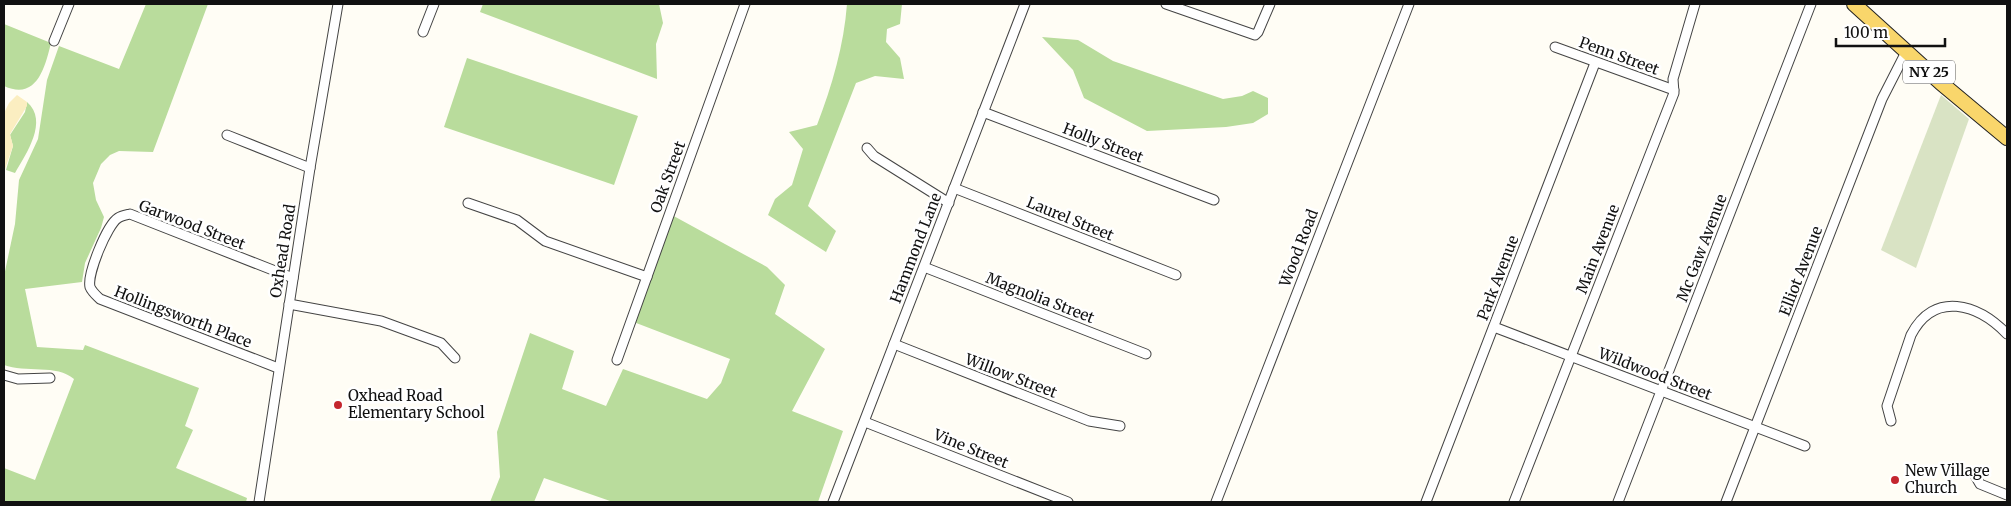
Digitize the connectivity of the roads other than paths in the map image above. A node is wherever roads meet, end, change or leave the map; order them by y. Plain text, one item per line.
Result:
1 (69, 4) edge
2 (338, 4) edge
3 (434, 4) edge
4 (745, 4) edge
5 (1025, 4) edge
6 (1166, 4) edge
7 (1270, 4) edge
8 (1409, 4) edge
9 (1695, 4) edge
10 (1811, 4) edge
11 (1854, 4) edge
12 (423, 32) dead end
13 (54, 42) dead end
14 (1555, 47) dead end
15 (1906, 52) junction
16 (1595, 62) junction
17 (1674, 90) junction
18 (983, 112) junction
19 (227, 135) dead end
20 (2007, 138) edge
21 (867, 148) dead end
22 (310, 168) junction
23 (954, 188) junction
24 (1214, 200) dead end
25 (468, 203) dead end
26 (948, 203) junction
27 (99, 251) joint
28 (924, 267) junction
29 (1176, 275) dead end
30 (647, 277) junction
31 (293, 278) junction
32 (289, 304) junction
33 (1494, 327) junction
34 (2007, 334) edge
35 (894, 344) junction
36 (1146, 354) dead end
37 (1570, 356) junction
38 (455, 358) dead end
39 (617, 360) dead end
40 (278, 368) junction
41 (4, 375) edge
42 (50, 378) dead end
43 (1662, 391) junction
44 (864, 422) junction
45 (1892, 422) dead end
46 (1120, 426) dead end
47 (1755, 427) junction
48 (1806, 446) dead end
49 (1973, 472) dead end
50 (2007, 495) edge
51 (259, 502) edge
52 (834, 502) edge
53 (1068, 502) edge
54 (1216, 502) edge
55 (1426, 502) edge
56 (1514, 502) edge
57 (1618, 502) edge
58 (1726, 502) edge

1 - 13 street
2 - 22 street, Oxhead Road
3 - 12 street
4 - 30 street, Oak Street
5 - 18 street, Hammond Lane
6 - 7 street
8 - 54 street, Wood Road
9 - 17 street, Main Avenue
10 - 43 street, Mc Gaw Avenue
11 - 15 main road, NY 25
14 - 16 street, Penn Street
15 - 20 main road, NY 25
15 - 47 street, Elliot Avenue
16 - 17 street, Penn Street
16 - 33 street, Park Avenue
17 - 37 street, Main Avenue
18 - 23 street, Hammond Lane
18 - 24 street, Holly Street
19 - 22 street
21 - 26 street
22 - 31 street, Oxhead Road
23 - 26 street, Hammond Lane
23 - 29 street, Laurel Street
25 - 30 street
26 - 28 street, Hammond Lane
27 - 31 street, Garwood Street
27 - 40 street, Hollingsworth Place
28 - 35 street, Hammond Lane
28 - 36 street, Magnolia Street
30 - 39 street, Oak Street
31 - 32 street, Oxhead Road
32 - 38 street
32 - 40 street, Oxhead Road
33 - 37 street, Wildwood Street
33 - 55 street, Park Avenue
34 - 45 street
35 - 44 street, Hammond Lane
35 - 46 street, Willow Street
37 - 43 street, Wildwood Street
37 - 56 street, Main Avenue
40 - 51 street, Oxhead Road
41 - 42 street
43 - 47 street, Wildwood Street
43 - 57 street, Mc Gaw Avenue
44 - 52 street, Hammond Lane
44 - 53 street, Vine Street
47 - 48 street, Wildwood Street
47 - 58 street, Elliot Avenue
49 - 50 street

